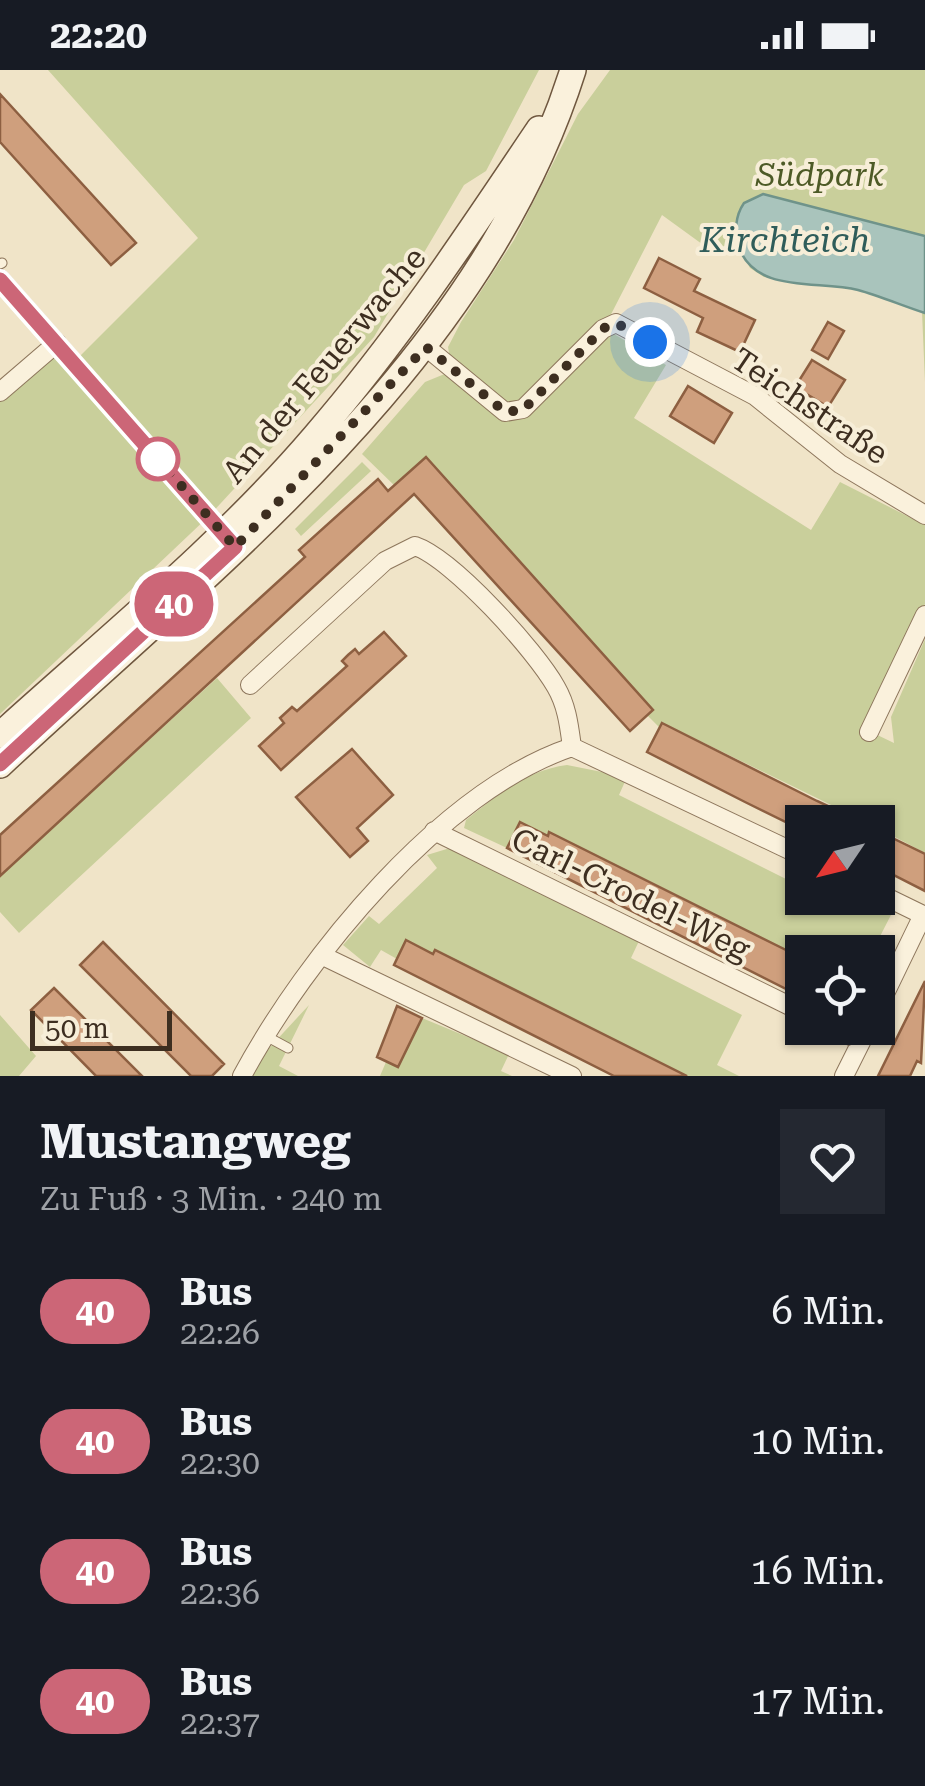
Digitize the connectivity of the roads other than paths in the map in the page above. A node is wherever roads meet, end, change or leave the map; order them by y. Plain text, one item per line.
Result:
1 (571, 76) edge
2 (1, 269) edge
3 (402, 332) junction
4 (57, 342) junction
5 (426, 347) junction
6 (0, 392) edge
7 (925, 515) edge
8 (230, 540) junction
9 (925, 615) edge
10 (250, 684) dead end
11 (869, 732) dead end
12 (0, 735) edge
13 (572, 747) junction
14 (0, 764) edge
15 (434, 830) junction
16 (785, 848) edge
17 (895, 901) edge
18 (924, 915) edge
19 (323, 956) junction
20 (895, 974) edge
21 (785, 1004) edge
22 (264, 1036) junction
23 (859, 1045) edge
24 (288, 1048) dead end
25 (242, 1076) edge
26 (572, 1076) edge
27 (844, 1076) edge

1 - 3 street, An der Feuerwache
1 - 5 street, An der Feuerwache
2 - 4 street
3 - 5 lane
3 - 8 street, An der Feuerwache
4 - 6 street
4 - 8 street
5 - 7 street, Teichstraße
5 - 8 street, An der Feuerwache
8 - 12 street, An der Feuerwache
8 - 14 street, An der Feuerwache
9 - 11 street
10 - 13 street
13 - 15 street
13 - 16 street
15 - 19 street
15 - 21 street, Carl-Crodel-Weg
17 - 18 street
18 - 20 street
19 - 22 street
19 - 26 street
22 - 24 lane
22 - 25 street
23 - 27 street

